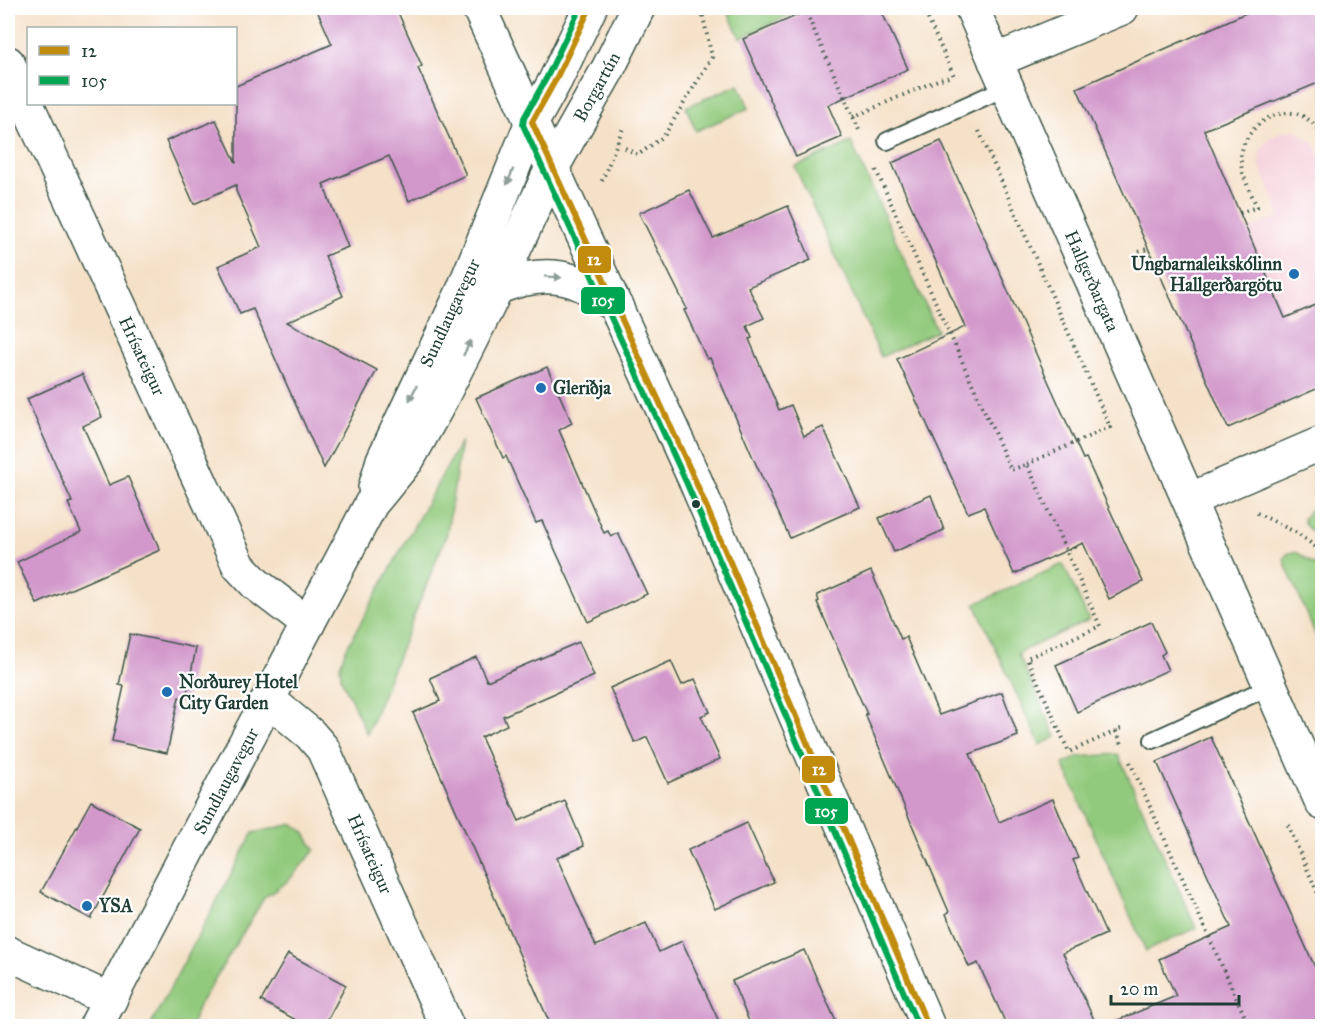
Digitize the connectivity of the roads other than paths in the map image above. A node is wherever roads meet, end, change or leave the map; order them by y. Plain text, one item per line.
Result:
1 (479, 8) edge
2 (590, 8) edge
3 (638, 8) edge
4 (972, 8) edge
5 (1122, 8) edge
6 (8, 64) edge
7 (1001, 74) junction
8 (532, 122) junction
9 (887, 141) dead end
10 (553, 166) junction
11 (496, 288) junction
12 (617, 308) junction
13 (1323, 443) edge
14 (1189, 500) junction
15 (371, 504) junction
16 (308, 624) junction
17 (1271, 686) junction
18 (269, 700) junction
19 (1153, 740) dead end
20 (1323, 803) edge
21 (8, 953) edge
22 (103, 1013) edge
23 (447, 1026) edge
24 (928, 1026) edge

1 - 8 street
2 - 8 street
3 - 10 street, Borgartún
4 - 7 street, Hallgerðargata
5 - 7 street
6 - 16 street, Hrísateigur
7 - 9 lane
7 - 14 street, Hallgerðargata
8 - 10 street
8 -> 15 street, Sundlaugavegur
10 - 11 street, Sundlaugavegur
10 - 12 street
11 -> 12 street
15 -> 11 street, Sundlaugavegur
12 - 24 street
13 - 14 street
14 - 17 street, Hallgerðargata
15 - 16 street, Sundlaugavegur
16 - 18 street, Sundlaugavegur
17 - 19 lane
17 - 20 street, Hallgerðargata
18 - 22 street, Sundlaugavegur
18 - 23 street, Hrísateigur
21 - 22 street

